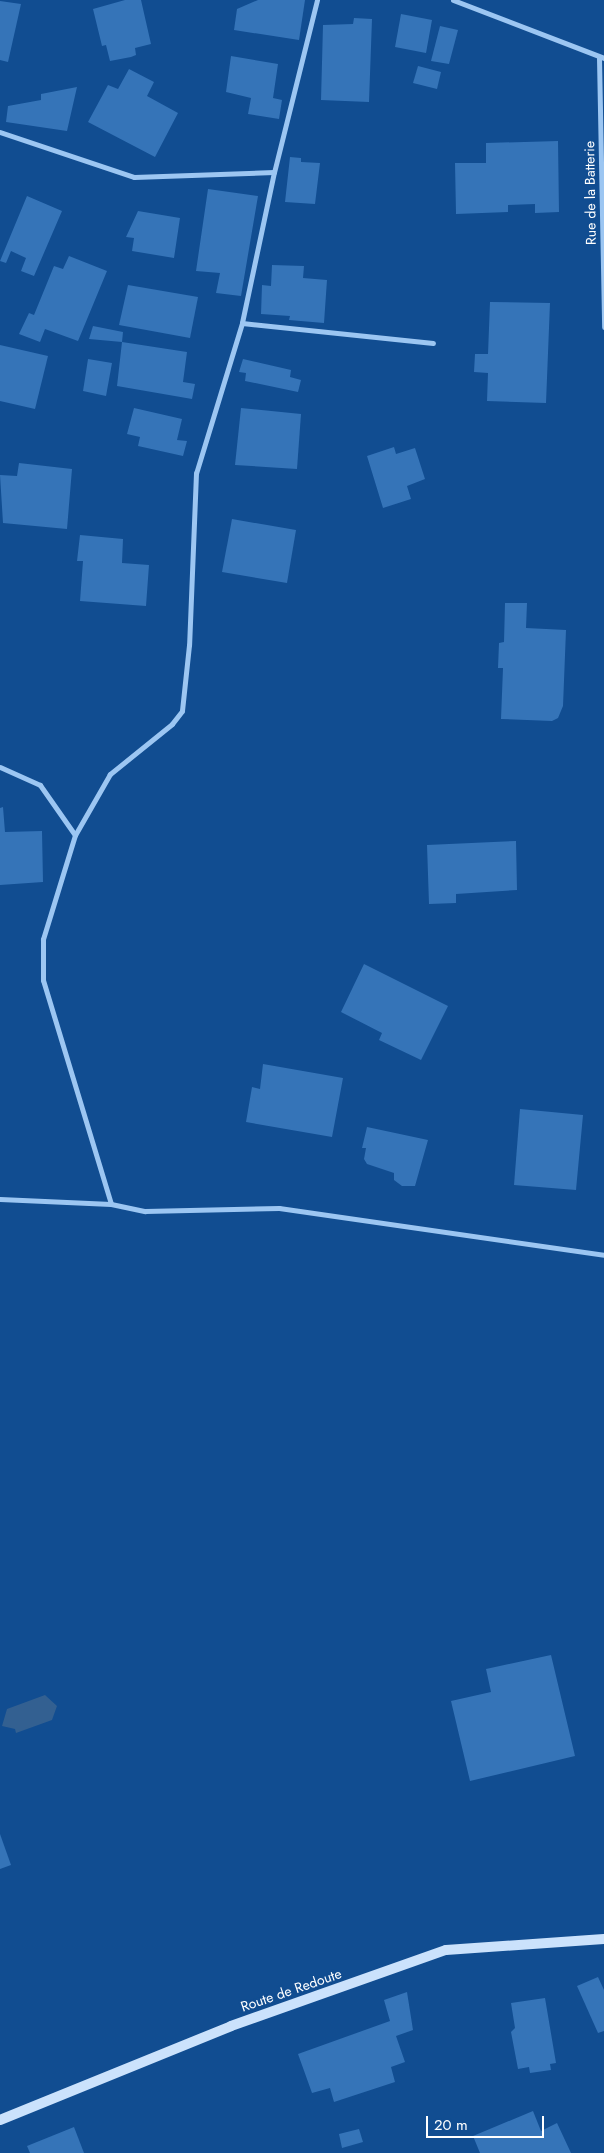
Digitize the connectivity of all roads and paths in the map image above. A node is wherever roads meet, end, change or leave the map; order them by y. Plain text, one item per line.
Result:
1 (317, 0) edge
2 (454, 0) edge
3 (601, 58) edge
4 (0, 132) edge
5 (274, 172) junction
6 (604, 314) edge
7 (242, 323) junction
8 (604, 327) edge
9 (433, 343) dead end
10 (0, 767) edge
11 (75, 835) junction
12 (0, 1199) edge
13 (111, 1204) junction
14 (604, 1255) edge
15 (604, 1939) edge
16 (0, 2120) edge

1 - 5 street
2 - 3 street
3 - 6 street, Rue de la Batterie
4 - 5 street
5 - 7 street
6 - 8 street, Rue de la Batterie
7 - 9 street
7 - 11 street
10 - 11 street
11 - 13 street
12 - 13 street
13 - 14 street
15 - 16 main road, Route de Redoute

